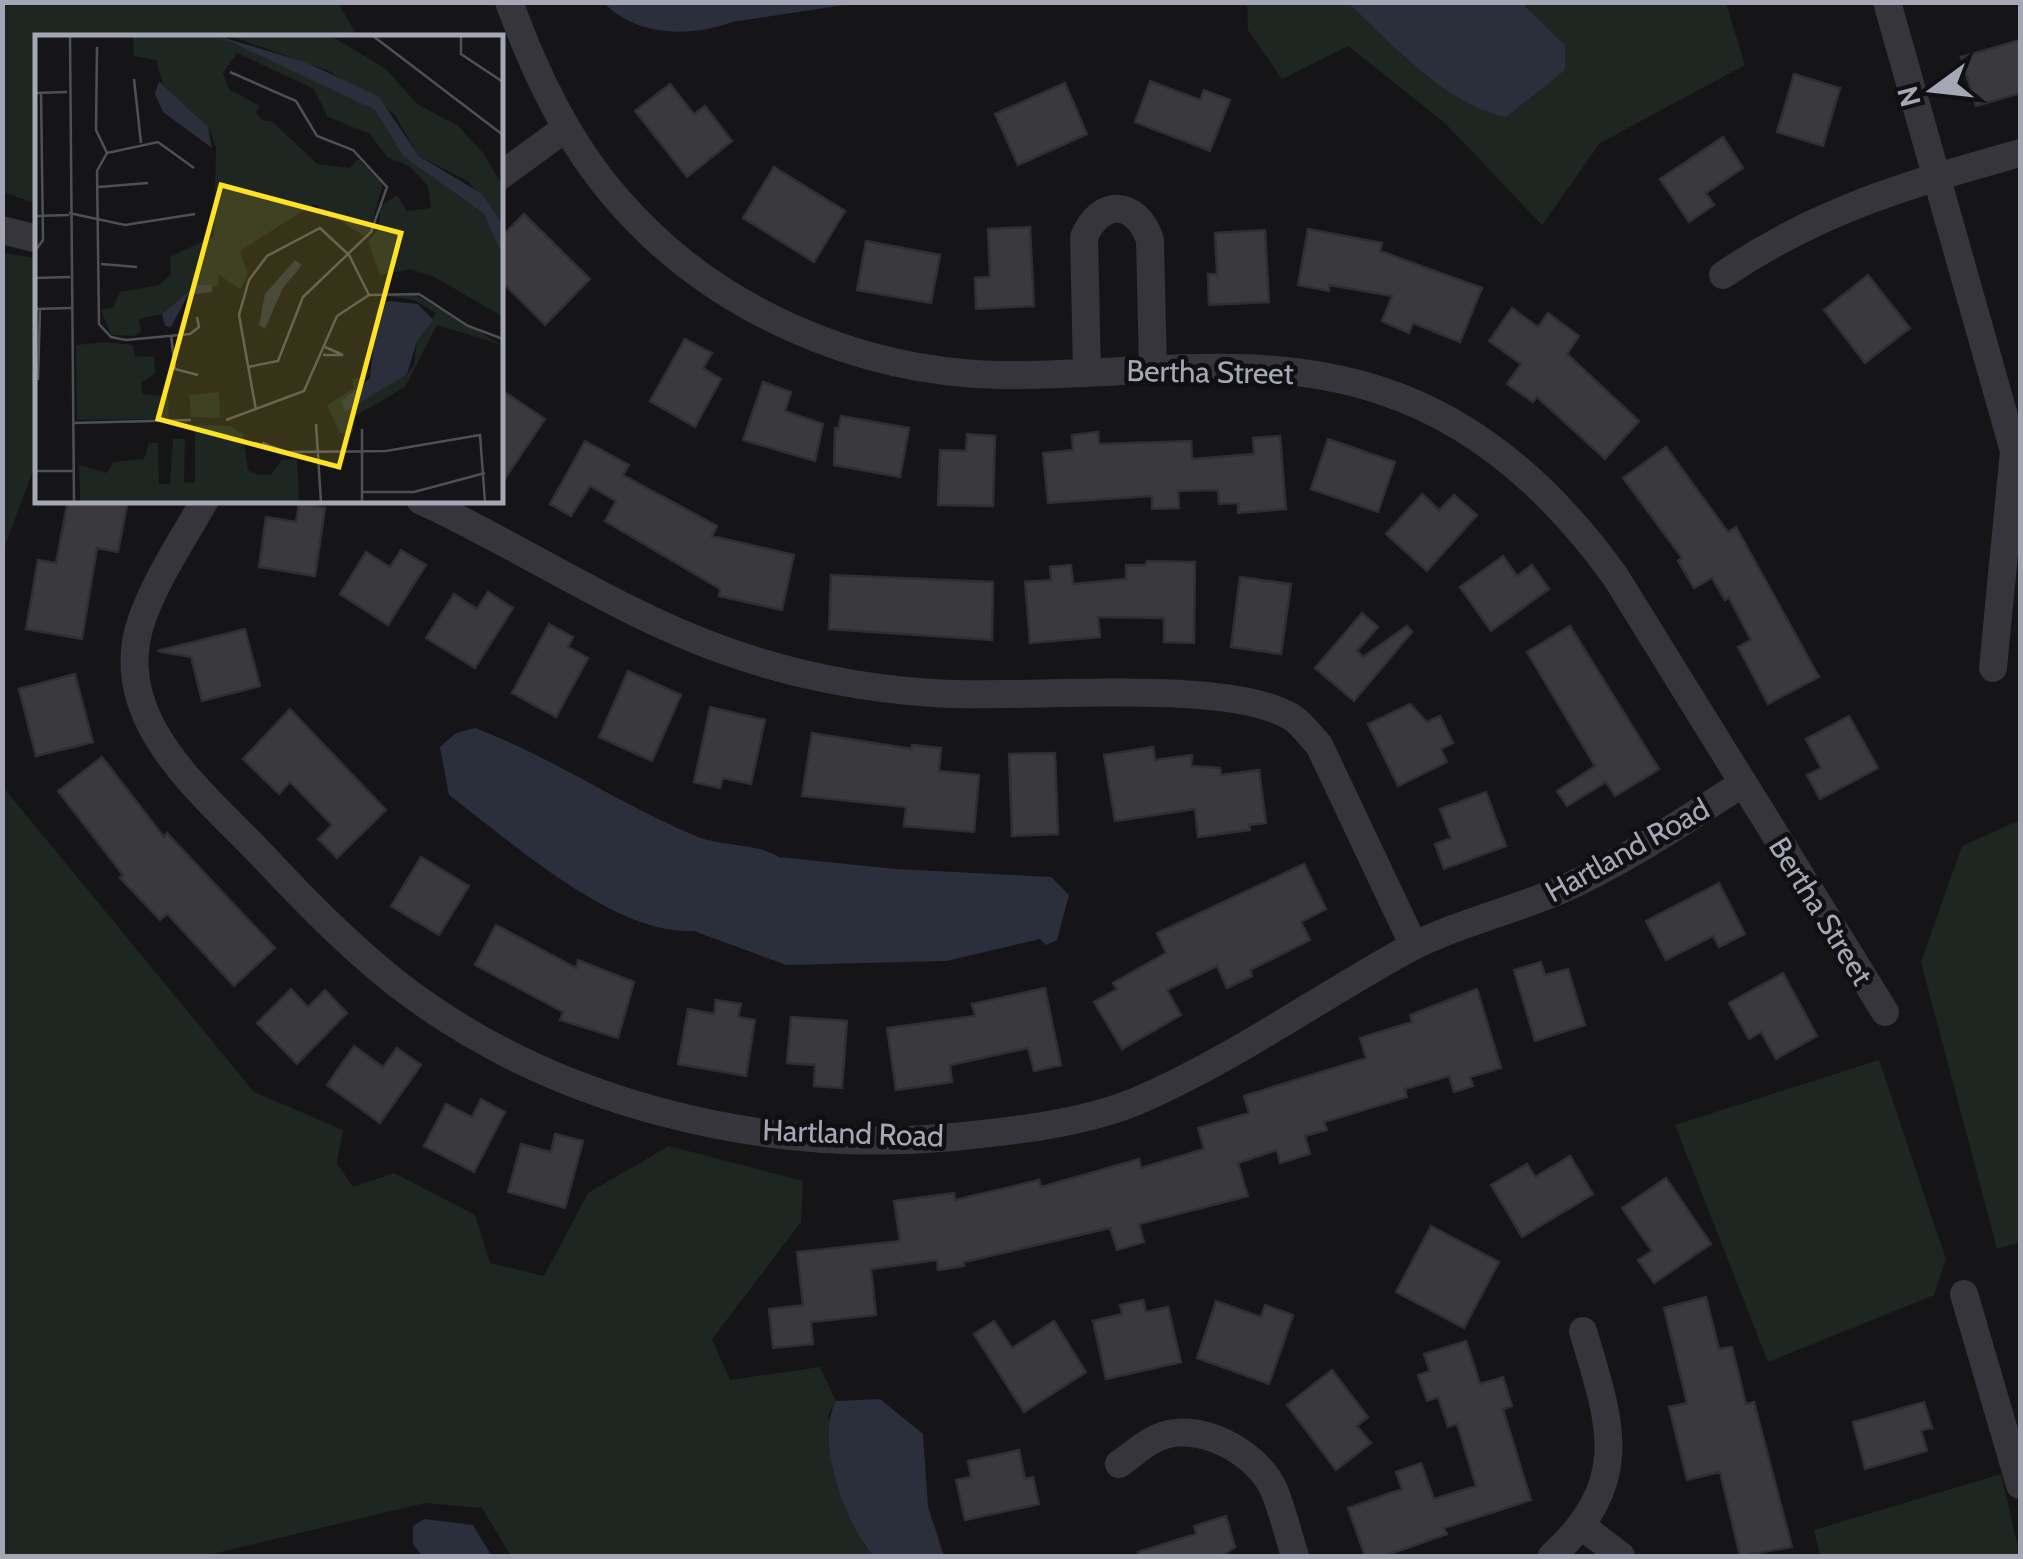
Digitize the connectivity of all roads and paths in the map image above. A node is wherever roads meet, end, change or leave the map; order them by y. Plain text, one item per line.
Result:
1 (508, 2) edge
2 (1887, 2) edge
3 (566, 128) junction
4 (2020, 153) edge
5 (502, 175) edge
6 (1936, 177) junction
7 (2, 230) edge
8 (35, 237) edge
9 (1724, 275) dead end
10 (1153, 370) junction
11 (1087, 372) junction
12 (203, 502) edge
13 (424, 502) edge
14 (1993, 668) dead end
15 (1742, 784) junction
16 (1414, 946) junction
17 (1885, 1012) dead end
18 (1964, 1294) dead end
19 (1583, 1330) dead end
20 (1118, 1464) dead end
21 (2020, 1484) edge
22 (1583, 1527) junction
23 (1295, 1556) edge
24 (1552, 1556) edge
25 (1621, 1556) edge

1 - 3 street, Bertha Street
2 - 6 street
3 - 5 street
3 - 11 street, Bertha Street
4 - 6 street
6 - 9 street
6 - 14 street
7 - 8 street
10 - 11 street, Bertha Street
10 - 11 street
10 - 15 street, Bertha Street
12 - 16 street, Hartland Road
13 - 16 street
15 - 16 street, Hartland Road
15 - 17 street, Bertha Street
18 - 21 street
19 - 22 street
20 - 23 street
22 - 24 street
22 - 25 street

